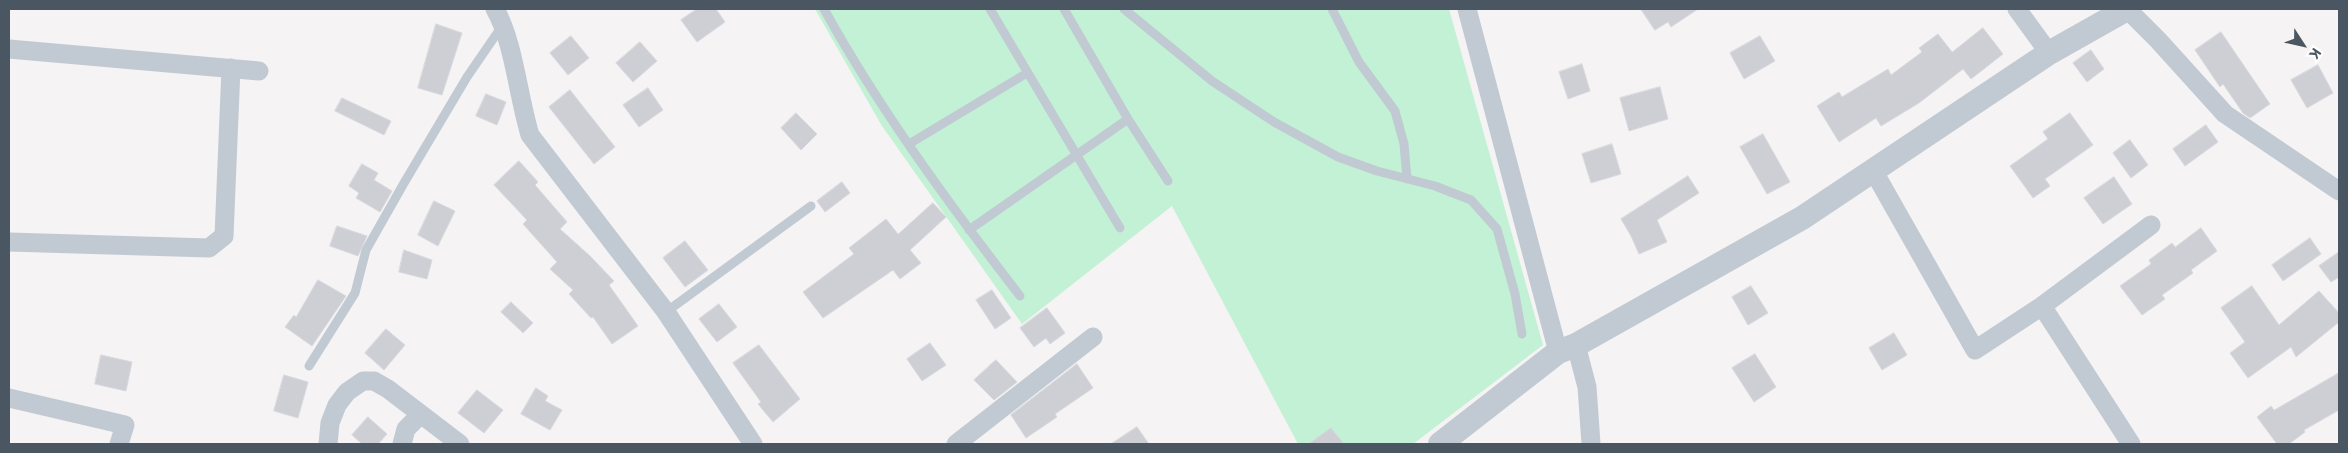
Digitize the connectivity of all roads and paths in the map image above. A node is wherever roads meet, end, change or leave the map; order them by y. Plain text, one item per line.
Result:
1 (824, 9) edge
2 (990, 9) edge
3 (1064, 9) edge
4 (1124, 9) edge
5 (1332, 9) edge
6 (1467, 9) edge
7 (2017, 9) edge
8 (2127, 9) edge
9 (500, 16) edge
10 (9, 49) edge
11 (2049, 53) junction
12 (231, 68) junction
13 (259, 71) dead end
14 (1026, 73) junction
15 (1128, 118) junction
16 (909, 144) junction
17 (1076, 155) junction
18 (1873, 170) junction
19 (1407, 179) junction
20 (1168, 181) dead end
21 (2339, 191) edge
22 (811, 206) dead end
23 (2151, 225) dead end
24 (1120, 228) dead end
25 (969, 230) junction
26 (9, 242) edge
27 (1020, 296) dead end
28 (2042, 306) junction
29 (666, 312) junction
30 (1522, 334) dead end
31 (1093, 337) dead end
32 (1567, 349) junction
33 (309, 366) dead end
34 (9, 398) edge
35 (420, 415) junction
36 (119, 444) edge
37 (328, 444) edge
38 (402, 444) edge
39 (460, 444) edge
40 (753, 444) edge
41 (956, 444) edge
42 (1440, 444) edge
43 (1591, 444) edge
44 (2131, 444) edge

1 - 16 lane
2 - 14 lane
3 - 15 lane
4 - 19 lane
5 - 19 lane
6 - 32 street
7 - 11 street
8 - 11 street
8 - 21 street
9 - 29 street
9 - 33 lane
10 - 12 street
11 - 18 street
12 - 13 street
12 - 26 street
14 - 16 lane
14 - 17 lane
15 - 17 lane
15 - 20 lane
16 - 25 lane
17 - 24 lane
17 - 25 lane
18 - 28 street
18 - 32 street
19 - 30 lane
22 - 29 lane
23 - 28 street
25 - 27 lane
28 - 44 street
29 - 40 street
31 - 41 street
32 - 42 street
32 - 43 street
34 - 36 street
35 - 37 street
35 - 38 street
35 - 39 street

